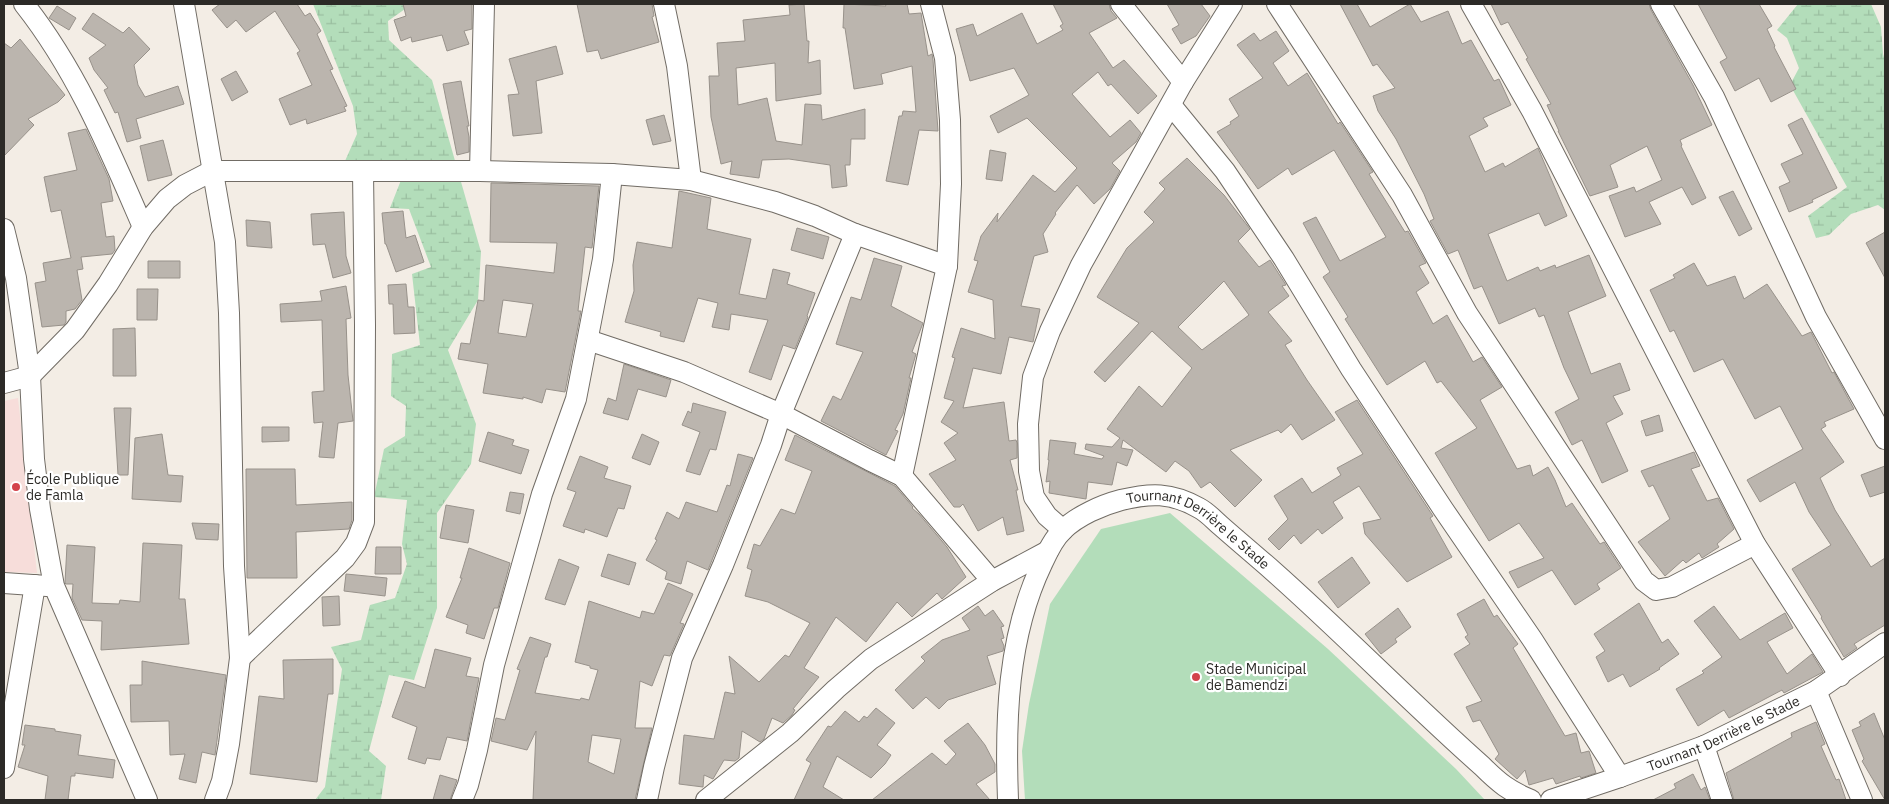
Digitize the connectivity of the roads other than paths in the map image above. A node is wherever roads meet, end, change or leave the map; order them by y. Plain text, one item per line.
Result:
1 (24, 4) edge
2 (184, 4) edge
3 (484, 4) edge
4 (664, 4) edge
5 (931, 4) edge
6 (1121, 4) edge
7 (1232, 4) edge
8 (1278, 4) edge
9 (1471, 4) edge
10 (1661, 4) edge
11 (1183, 82) junction
12 (1170, 105) junction
13 (212, 171) junction
14 (480, 171) junction
15 (363, 172) junction
16 (612, 174) junction
17 (691, 180) junction
18 (143, 227) junction
19 (4, 229) edge
20 (855, 234) junction
21 (947, 266) junction
22 (588, 340) junction
23 (30, 376) junction
24 (4, 383) edge
25 (781, 414) junction
26 (1885, 438) edge
27 (902, 476) junction
28 (1063, 530) junction
29 (1755, 544) junction
30 (1048, 551) junction
31 (992, 581) junction
32 (4, 583) edge
33 (44, 586) junction
34 (1885, 643) edge
35 (240, 658) junction
36 (1840, 676) junction
37 (1816, 691) junction
38 (1704, 746) junction
39 (4, 768) edge
40 (1620, 777) junction
41 (147, 800) edge
42 (215, 800) edge
43 (462, 800) edge
44 (647, 800) edge
45 (706, 800) edge
46 (1008, 800) edge
47 (1531, 800) edge
48 (1551, 800) edge
49 (1722, 800) edge
50 (1862, 800) edge

1 - 18 street
2 - 13 street
3 - 14 street
4 - 17 street
5 - 21 street
6 - 11 street
7 - 11 street
8 - 29 street
9 - 29 street
10 - 26 street
11 - 12 street
12 - 28 street
12 - 40 street
13 - 15 street
13 - 18 street
13 - 35 street
14 - 15 street
14 - 16 street
15 - 35 street
16 - 17 street
16 - 22 street
17 - 20 street
18 - 23 street
19 - 23 street
20 - 21 street
20 - 25 street
21 - 27 street
22 - 25 street
22 - 43 street
23 - 24 street
23 - 33 street
25 - 27 street
25 - 44 street
27 - 31 street
28 - 30 street, Tournant Derrière le Stade
28 - 47 street, Tournant Derrière le Stade
29 - 36 street
30 - 31 street
30 - 46 street, Tournant Derrière le Stade
31 - 45 street
32 - 33 street
33 - 39 street
33 - 41 street
34 - 36 street, Tournant Derrière le Stade
35 - 42 street
36 - 37 street, Tournant Derrière le Stade
37 - 38 street, Tournant Derrière le Stade
37 - 50 street
38 - 40 street, Tournant Derrière le Stade
38 - 49 street
40 - 48 street, Tournant Derrière le Stade

